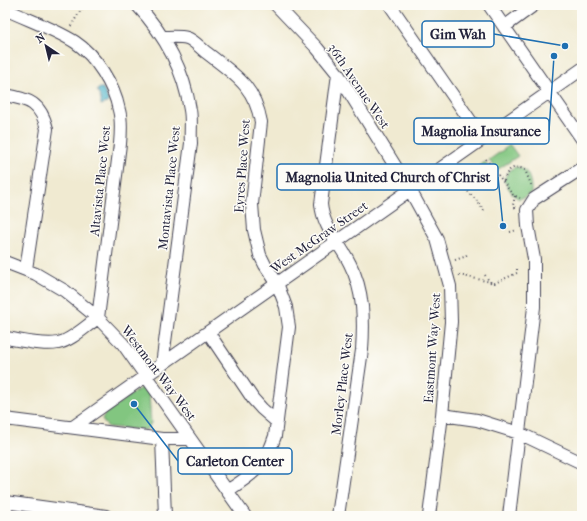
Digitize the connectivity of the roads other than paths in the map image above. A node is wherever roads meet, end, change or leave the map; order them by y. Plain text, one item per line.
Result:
1 (137, 5) edge
2 (276, 5) edge
3 (390, 5) edge
4 (490, 5) edge
5 (534, 5) edge
6 (5, 10) edge
7 (504, 26) junction
8 (162, 37) junction
9 (582, 69) edge
10 (338, 74) junction
11 (549, 92) junction
12 (5, 95) edge
13 (483, 139) junction
14 (582, 139) edge
15 (582, 168) edge
16 (410, 190) junction
17 (336, 242) junction
18 (5, 262) edge
19 (26, 269) junction
20 (277, 283) junction
21 (98, 318) junction
22 (208, 332) junction
23 (5, 338) edge
24 (162, 365) junction
25 (146, 376) junction
26 (442, 415) junction
27 (5, 418) edge
28 (276, 422) junction
29 (73, 427) junction
30 (519, 433) junction
31 (162, 439) junction
32 (190, 439) junction
33 (582, 463) edge
34 (227, 491) junction
35 (5, 502) edge
36 (106, 516) edge
37 (165, 516) edge
38 (244, 516) edge
39 (338, 516) edge
40 (429, 516) edge
41 (509, 516) edge

1 - 8 street, Montavista Place West
2 - 10 street, 36th Avenue West
3 - 13 street
4 - 7 street
5 - 7 street
6 - 21 street, Altavista Place West
7 - 11 street
8 - 20 street, Eyres Place West
8 - 24 street, Montavista Place West
9 - 11 street, West McGraw Street
10 - 16 street, 36th Avenue West
10 - 17 street, Morley Place West
11 - 13 street, West McGraw Street
11 - 14 street
12 - 19 street
13 - 16 street, West McGraw Street
15 - 30 street
16 - 17 street, West McGraw Street
16 - 26 street, Eastmont Way West
17 - 20 street, West McGraw Street
17 - 39 street, Morley Place West
18 - 19 street, Westmont Way West
19 - 21 street, Westmont Way West
20 - 22 street, West McGraw Street
20 - 28 street, Eyres Place West
21 - 23 street
21 - 25 street, Westmont Way West
22 - 24 street, West McGraw Street
22 - 28 street
24 - 25 street, West McGraw Street
25 - 29 street, West McGraw Street
25 - 32 street, Westmont Way West
26 - 30 street
26 - 40 street, Eastmont Way West
27 - 29 street
28 - 34 street, Eyres Place West
29 - 31 street
30 - 33 street
30 - 41 street
31 - 32 street
31 - 37 street
32 - 34 street, Westmont Way West
34 - 38 street, Westmont Way West
35 - 36 street

